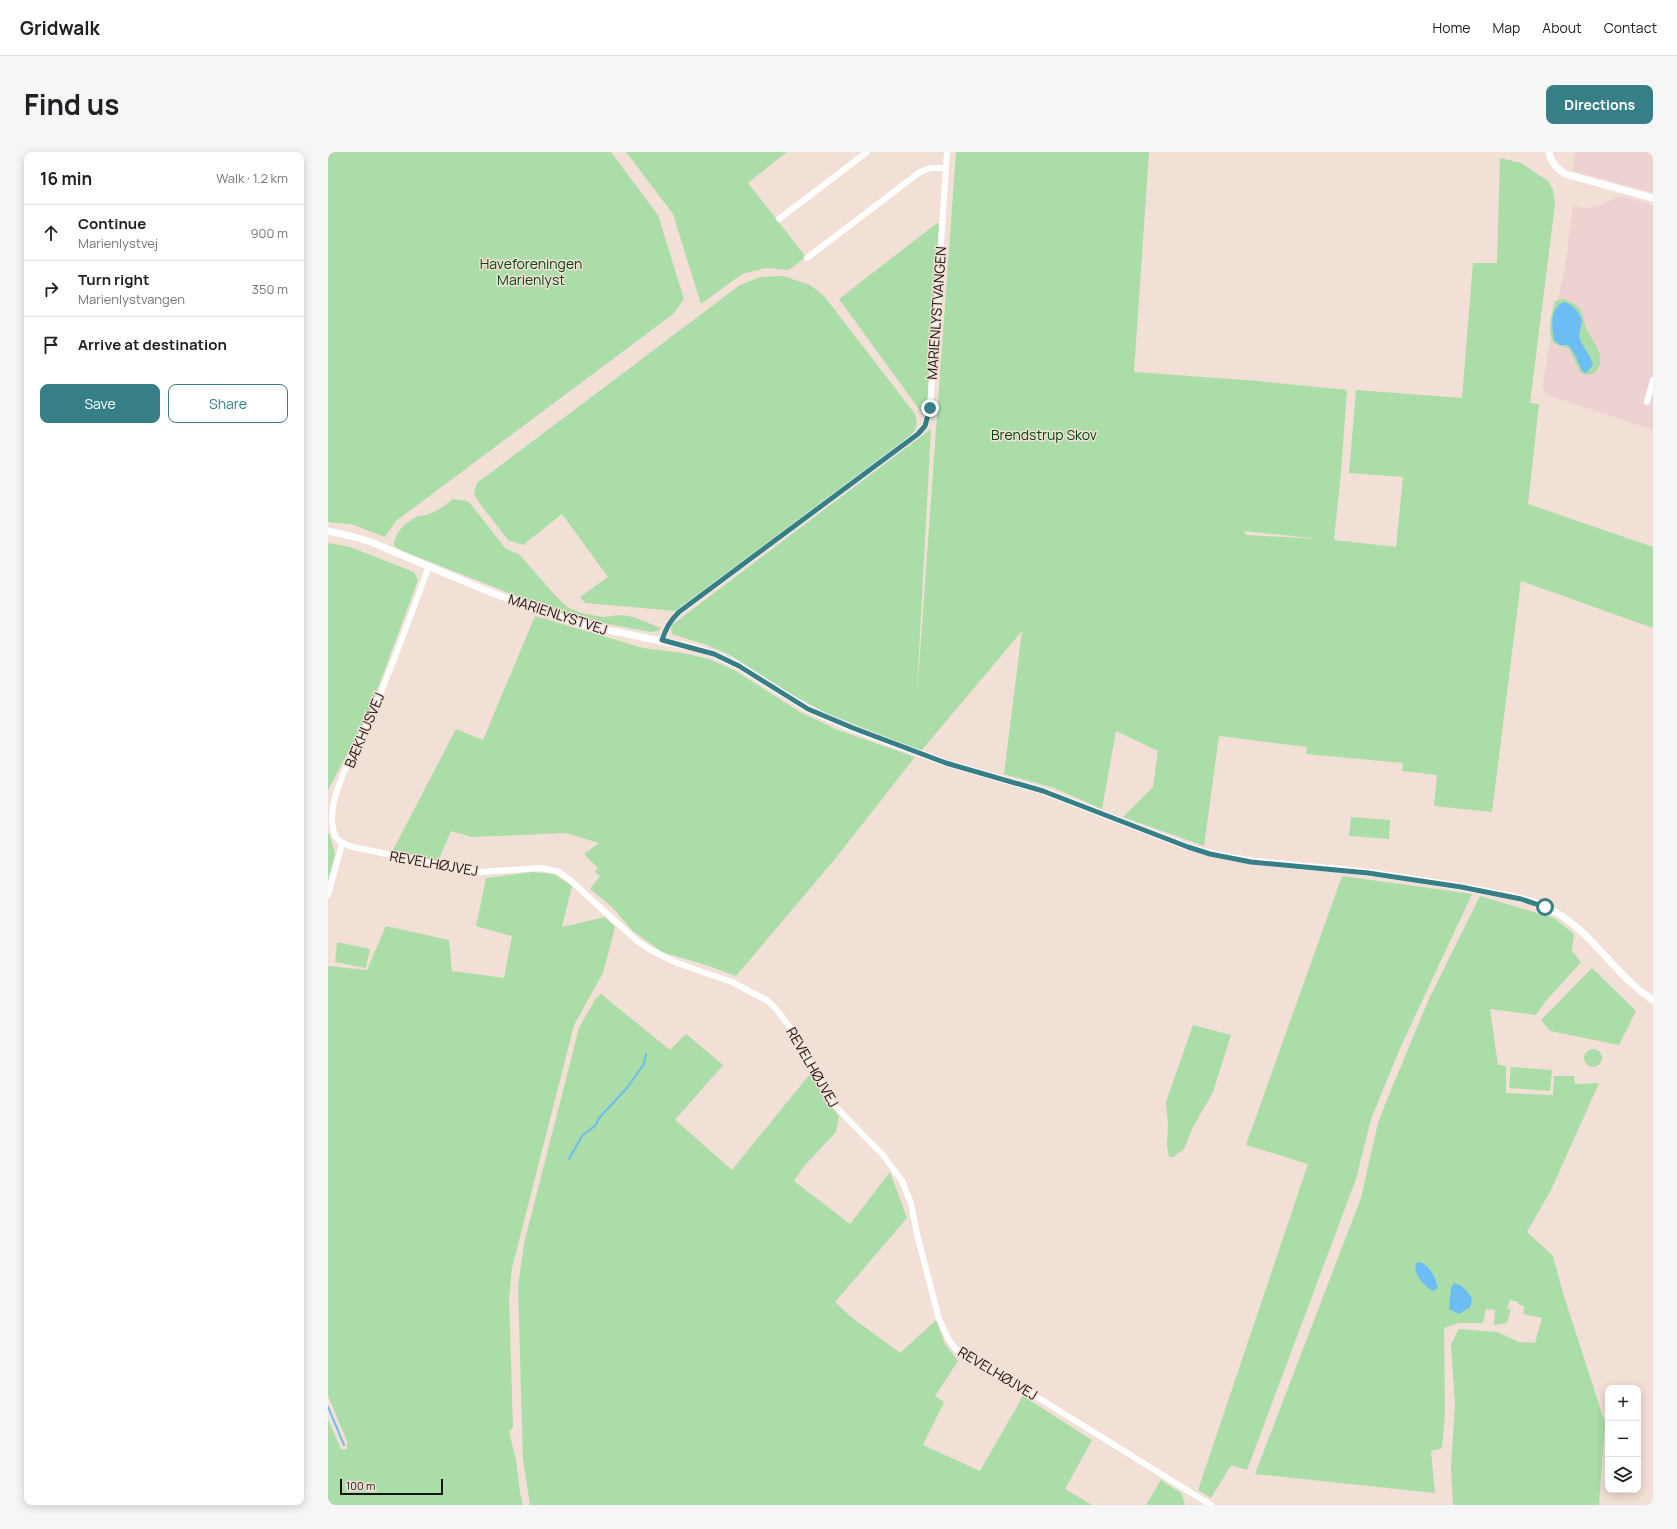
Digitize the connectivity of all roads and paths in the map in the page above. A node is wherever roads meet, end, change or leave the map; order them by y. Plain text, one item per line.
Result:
1 (867, 152) edge
2 (947, 152) edge
3 (1549, 152) edge
4 (946, 168) junction
5 (1653, 198) edge
6 (779, 219) dead end
7 (807, 258) dead end
8 (1653, 380) edge
9 (1647, 402) dead end
10 (328, 531) edge
11 (429, 566) junction
12 (662, 640) junction
13 (342, 844) junction
14 (328, 895) edge
15 (1653, 1000) edge
16 (1211, 1505) edge

1 - 6 street
2 - 4 street, MARIENLYSTVANGEN
3 - 5 street
4 - 7 street
4 - 12 street, MARIENLYSTVANGEN
8 - 9 street
10 - 11 street, MARIENLYSTVEJ
11 - 12 street, MARIENLYSTVEJ
11 - 13 street, BÆKHUSVEJ
12 - 15 street, MARIENLYSTVEJ
13 - 14 street
13 - 16 street, REVELHØJVEJ

